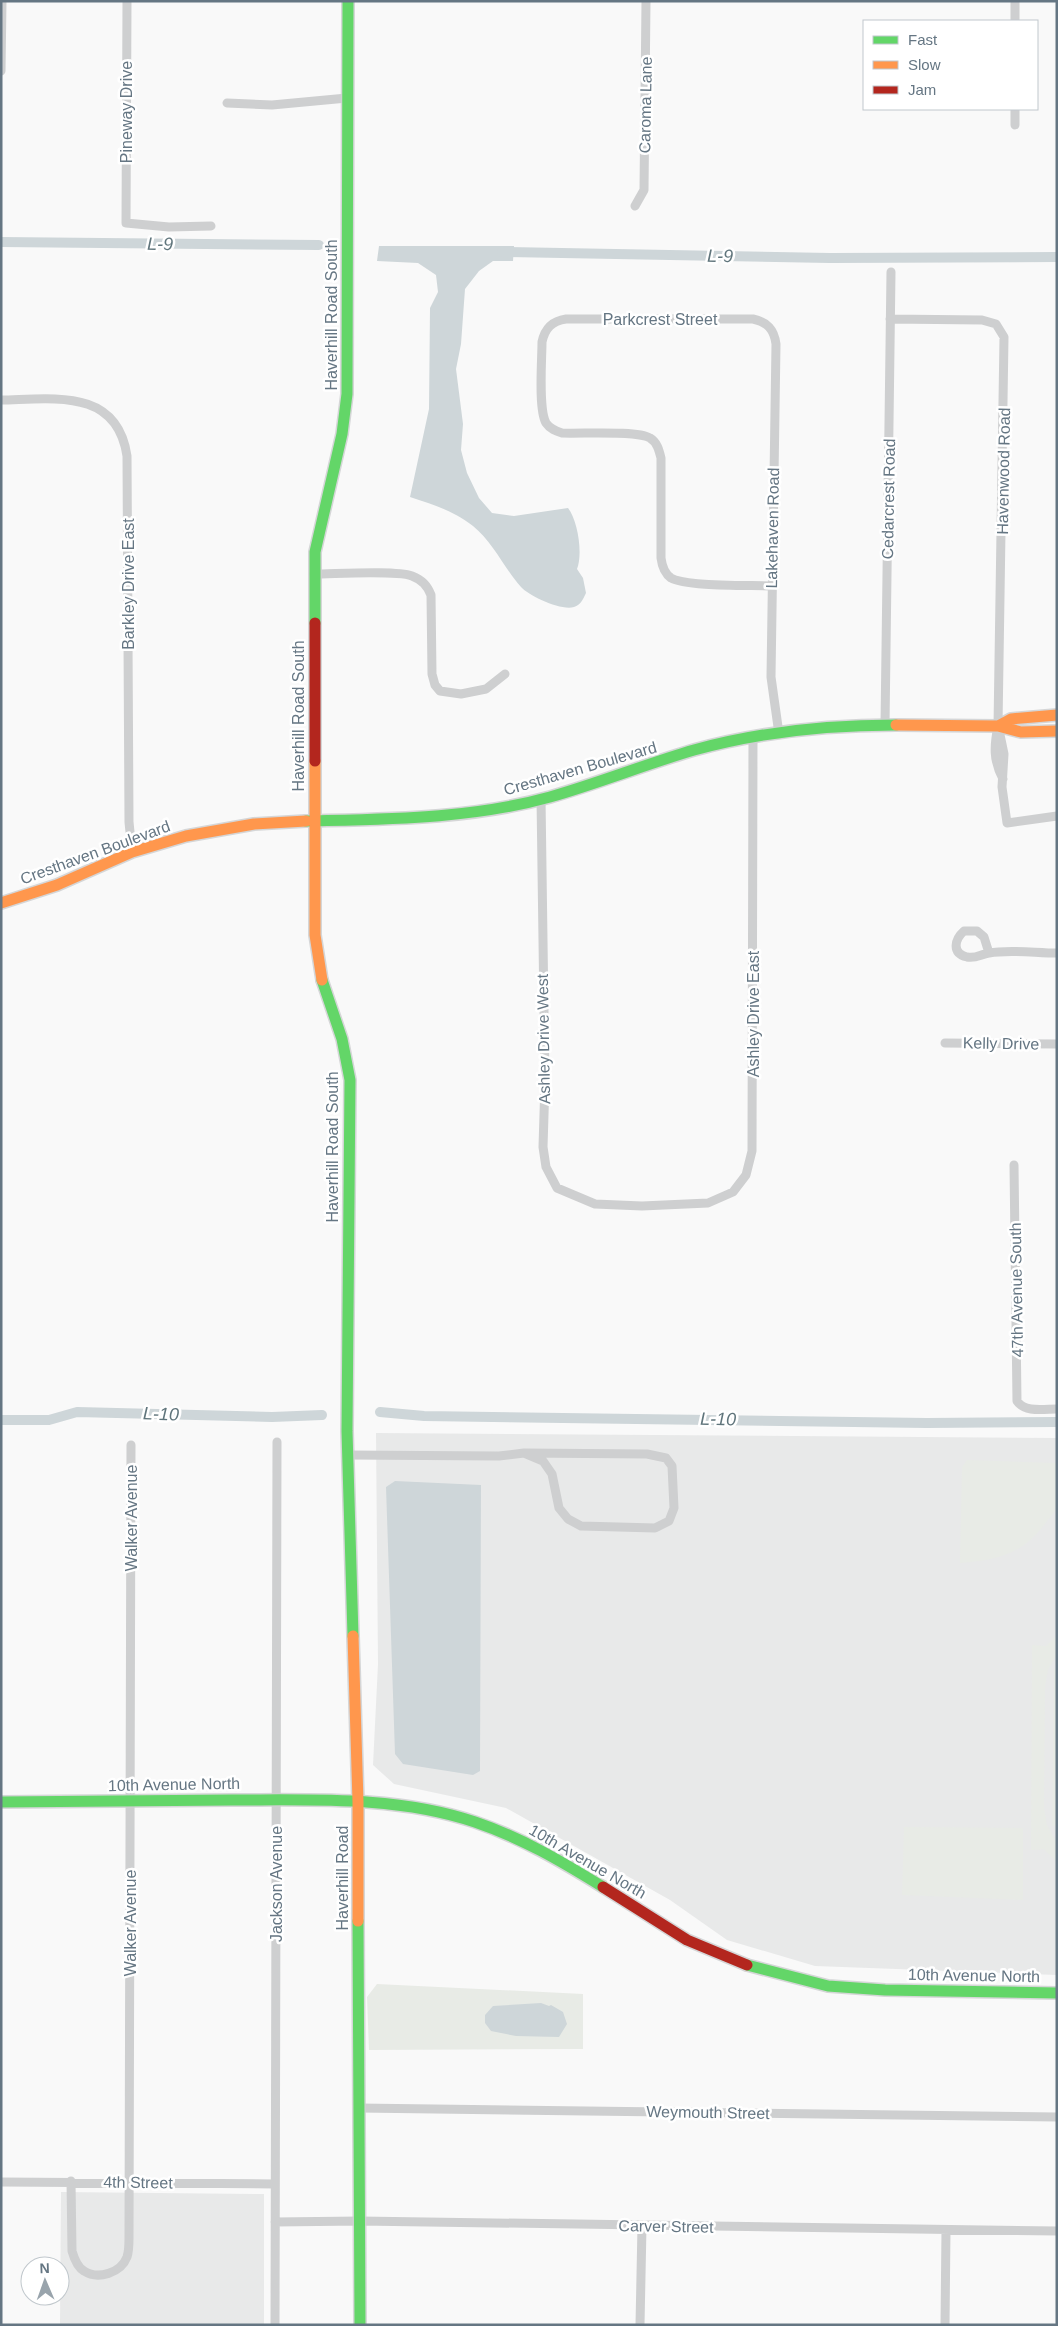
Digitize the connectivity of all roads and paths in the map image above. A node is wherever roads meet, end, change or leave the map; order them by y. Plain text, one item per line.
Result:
1 (2, 1) edge
2 (127, 1) edge
3 (348, 1) edge
4 (646, 1) edge
5 (1015, 1) edge
6 (1015, 20) edge
7 (1, 71) edge
8 (347, 98) junction
9 (227, 103) dead end
10 (1015, 110) edge
11 (1015, 125) dead end
12 (635, 206) dead end
13 (211, 226) dead end
14 (890, 272) dead end
15 (890, 319) junction
16 (766, 324) joint
17 (1, 400) edge
18 (314, 574) junction
19 (771, 586) junction
20 (506, 674) dead end
21 (1057, 715) edge
22 (885, 725) junction
23 (998, 726) junction
24 (1057, 731) edge
25 (779, 734) junction
26 (753, 738) junction
27 (541, 798) junction
28 (1057, 816) edge
29 (315, 820) junction
30 (132, 852) junction
31 (1, 903) edge
32 (989, 953) dead end
33 (1057, 953) edge
34 (945, 1043) dead end
35 (1057, 1044) edge
36 (1014, 1165) dead end
37 (642, 1206) joint
38 (1057, 1409) edge
39 (347, 1431) joint
40 (277, 1442) dead end
41 (131, 1445) dead end
42 (524, 1453) junction
43 (348, 1455) junction
44 (276, 1800) junction
45 (130, 1801) junction
46 (1, 1802) edge
47 (358, 1802) junction
48 (1057, 1993) edge
49 (359, 2108) junction
50 (1057, 2117) edge
51 (130, 2181) junction
52 (1, 2182) edge
53 (71, 2182) junction
54 (274, 2184) junction
55 (360, 2221) junction
56 (275, 2222) junction
57 (642, 2226) junction
58 (946, 2230) junction
59 (1057, 2232) edge
60 (275, 2325) edge
61 (360, 2325) edge
62 (640, 2325) edge
63 (945, 2325) edge

1 - 7 street
2 - 13 street, Pineway Drive
3 - 8 street, Haverhill Road South
4 - 12 street, Caroma Lane
5 - 6 street
8 - 9 street
8 - 18 street, Haverhill Road South
10 - 11 street
14 - 15 street, Cedarcrest Road
15 - 22 street, Cedarcrest Road
15 - 23 street, Havenwood Road
16 - 19 street, Lakehaven Road
16 - 19 street, Parkcrest Street
17 - 30 street, Barkley Drive East
18 - 20 street
18 - 29 street, Haverhill Road South
19 - 25 street, Lakehaven Road
21 - 23 street, Cresthaven Boulevard
22 - 23 street, Cresthaven Boulevard
22 - 25 street, Cresthaven Boulevard
23 - 24 street, Cresthaven Boulevard
23 - 28 street, Havenwood Road
25 - 26 street, Cresthaven Boulevard
26 - 27 street, Cresthaven Boulevard
26 - 37 street, Ashley Drive East
27 - 29 street, Cresthaven Boulevard
27 - 37 street, Ashley Drive West
29 - 30 street, Cresthaven Boulevard
29 - 39 street, Haverhill Road South
30 - 31 street, Cresthaven Boulevard
32 - 33 street
34 - 35 street, Kelly Drive
36 - 38 street, 47th Avenue South
39 - 43 street, Haverhill Road
40 - 44 street, Jackson Avenue
41 - 45 street, Walker Avenue
42 - 42 street
42 - 43 street
43 - 47 street, Haverhill Road
44 - 45 street, 10th Avenue North
44 - 47 street, 10th Avenue North
44 - 54 street, Jackson Avenue
45 - 46 street, 10th Avenue North
45 - 51 street, Walker Avenue
47 - 48 street, 10th Avenue North
47 - 49 street, Haverhill Road
49 - 50 street, Weymouth Street
49 - 55 street, Haverhill Road
51 - 53 street, 4th Street
51 - 53 street, Walker Avenue
51 - 54 street, 4th Street
52 - 53 street, 4th Street
54 - 56 street, Jackson Avenue
55 - 56 street, Carver Street
55 - 57 street, Carver Street
55 - 61 street, Haverhill Road
56 - 60 street, Jackson Avenue
57 - 58 street, Carver Street
57 - 62 street
58 - 59 street, Carver Street
58 - 63 street

